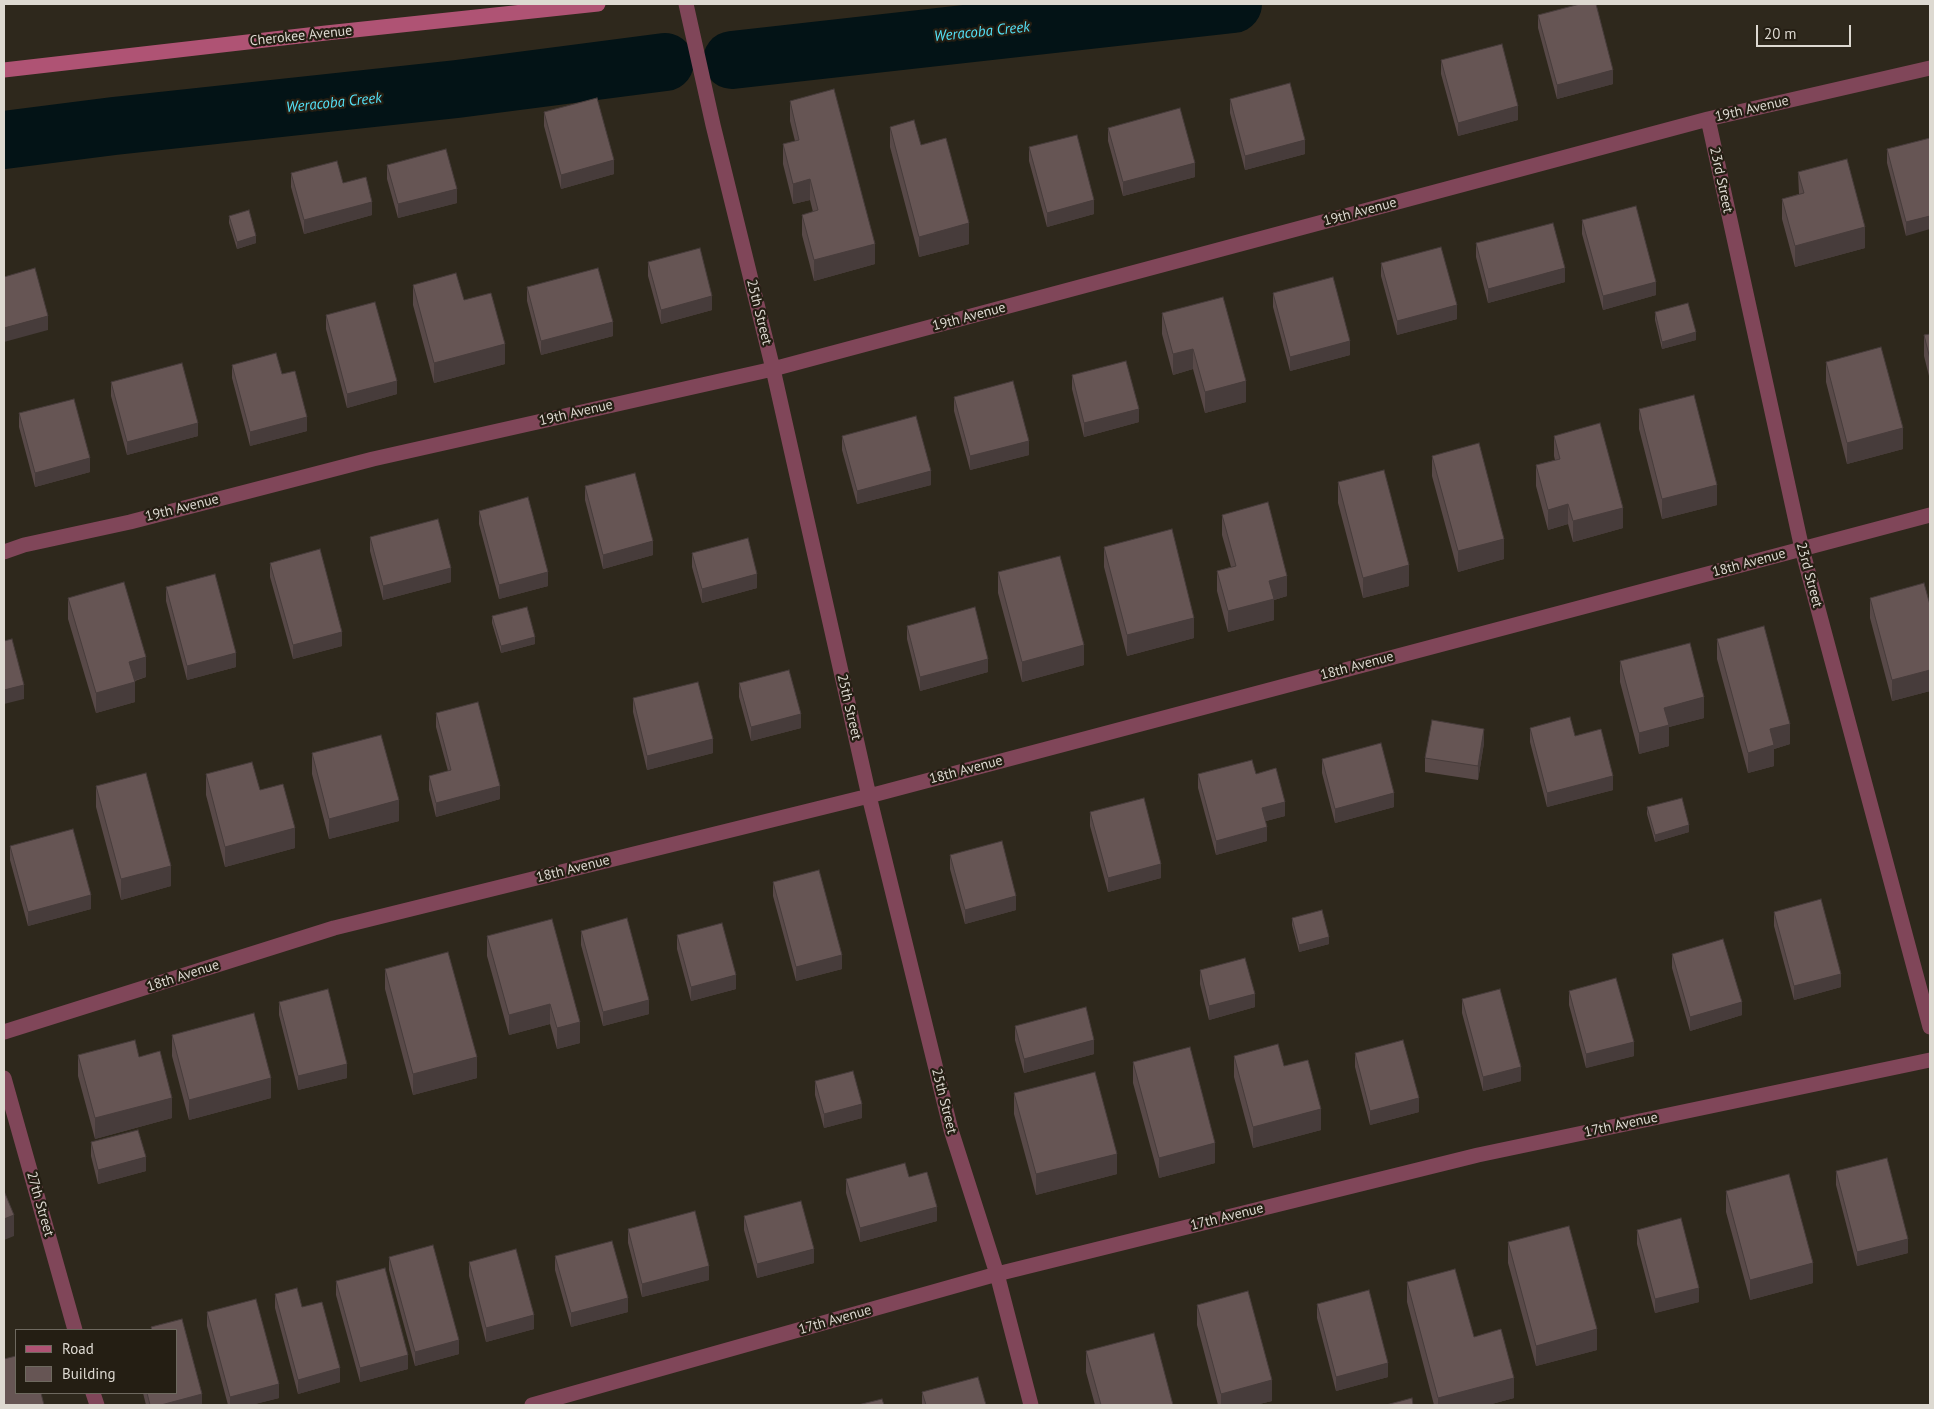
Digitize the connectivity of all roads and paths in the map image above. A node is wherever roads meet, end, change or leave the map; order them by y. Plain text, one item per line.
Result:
1 (598, 4) edge
2 (686, 4) edge
3 (1930, 68) edge
4 (4, 70) edge
5 (1708, 119) junction
6 (773, 369) junction
7 (1930, 515) edge
8 (1802, 549) junction
9 (4, 552) edge
10 (869, 796) junction
11 (1930, 1027) edge
12 (4, 1032) edge
13 (1930, 1060) edge
14 (4, 1078) edge
15 (997, 1274) junction
16 (76, 1329) edge
17 (532, 1405) edge
18 (1032, 1405) edge

1 - 4 street, Cherokee Avenue
2 - 6 street, 25th Street
3 - 5 street, 19th Avenue
5 - 6 street, 19th Avenue
5 - 8 street, 23rd Street
6 - 9 street, 19th Avenue
6 - 10 street, 25th Street
7 - 8 street, 18th Avenue
8 - 10 street, 18th Avenue
8 - 11 street, 23rd Street
10 - 12 street, 18th Avenue
10 - 15 street, 25th Street
13 - 15 street, 17th Avenue
14 - 16 street, 27th Street
15 - 17 street, 17th Avenue
15 - 18 street, 25th Street

